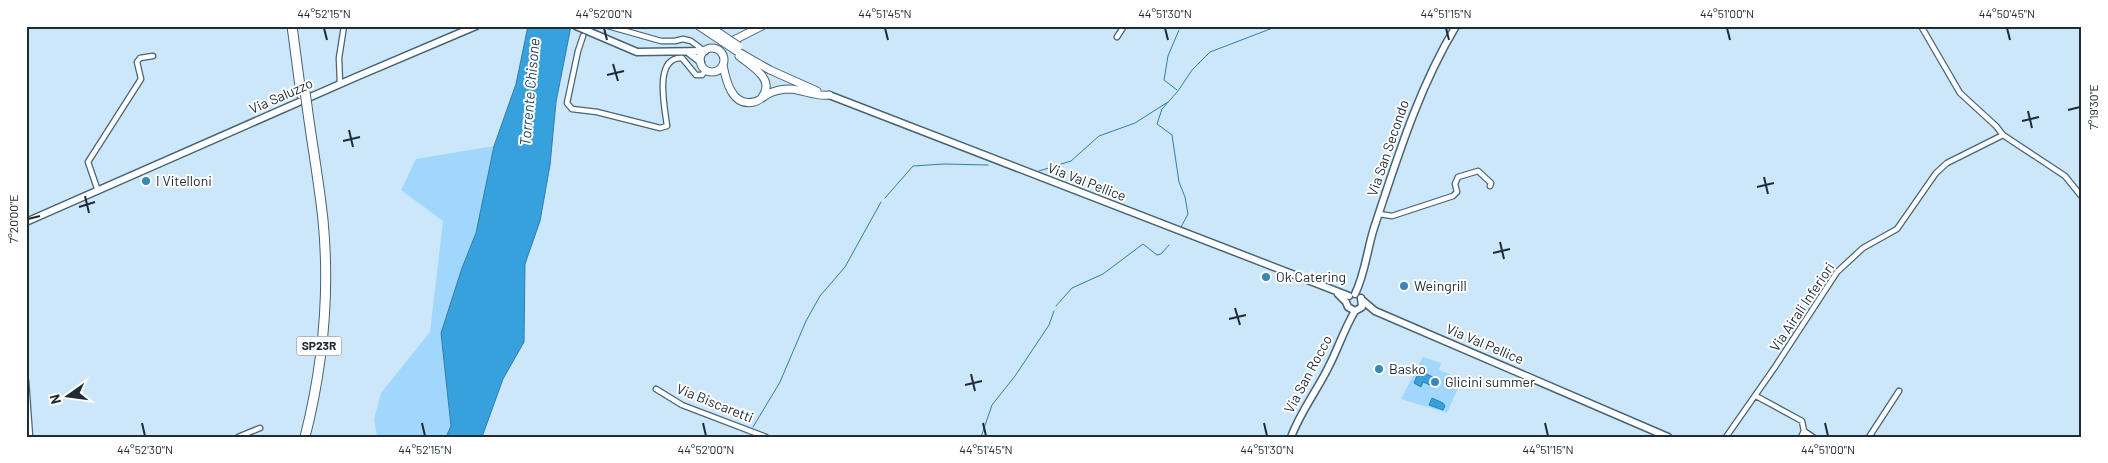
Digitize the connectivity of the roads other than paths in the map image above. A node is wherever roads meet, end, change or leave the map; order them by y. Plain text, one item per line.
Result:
1 (344, 26) edge
2 (476, 26) edge
3 (608, 26) edge
4 (699, 26) edge
5 (747, 26) edge
6 (762, 26) edge
7 (1124, 26) edge
8 (1456, 26) edge
9 (1921, 26) edge
10 (579, 27) edge
11 (709, 29) edge
12 (294, 31) edge
13 (584, 36) dead end
14 (740, 36) junction
15 (1117, 37) dead end
16 (723, 43) junction
17 (736, 49) junction
18 (704, 51) junction
19 (688, 52) junction
20 (153, 56) dead end
21 (724, 61) junction
22 (701, 62) junction
23 (709, 71) junction
24 (726, 83) junction
25 (340, 84) junction
26 (829, 95) junction
27 (760, 99) junction
28 (305, 107) junction
29 (2003, 135) junction
30 (1490, 186) dead end
31 (98, 191) junction
32 (2082, 197) edge
33 (1379, 214) junction
34 (26, 222) edge
35 (1354, 300) junction
36 (1357, 310) junction
37 (1375, 311) junction
38 (1347, 324) junction
39 (26, 381) edge
40 (656, 389) dead end
41 (1899, 391) dead end
42 (1756, 396) junction
43 (260, 428) dead end
44 (1804, 431) junction
45 (30, 437) edge
46 (238, 437) edge
47 (302, 437) edge
48 (306, 437) edge
49 (766, 437) edge
50 (1291, 437) edge
51 (1668, 437) edge
52 (1726, 437) edge
53 (1801, 437) edge
54 (1813, 437) edge
55 (1869, 437) edge

1 - 25 street
2 - 25 street, Via Saluzzo
3 - 18 street
4 - 11 main road
5 - 14 main road
6 - 14 main road
7 - 15 street
8 - 33 street, Via San Secondo
9 - 29 street
10 - 19 street
11 - 16 main road
12 - 28 highway, SP23R, bridge
13 - 23 street
14 - 16 main road
16 - 17 main road, bridge
16 - 18 main road
16 - 21 main road
16 - 21 main road
17 - 26 main road
17 - 27 main road
18 - 19 street
18 - 22 main road
19 - 22 street
20 - 31 street
21 - 23 main road
21 - 24 main road
22 - 23 main road
23 - 24 main road
24 - 27 main road
25 - 31 street, Via Saluzzo
26 - 27 main road
26 - 35 street, Via Val Pellice
28 - 47 highway, SP23R
28 - 48 highway, SP23R
29 - 32 street
29 - 42 street, Via Airali Inferiori
30 - 33 street
31 - 34 street, Via Saluzzo
33 - 35 street, Via San Secondo
35 - 36 street
35 - 36 street, Via San Rocco
35 - 37 street
35 - 38 street, Via San Rocco
36 - 37 street
36 - 38 street, Via San Rocco
37 - 51 street, Via Val Pellice
38 - 50 street, Via San Rocco
39 - 45 street
40 - 49 street, Via Biscaretti
41 - 55 street
42 - 44 street
42 - 52 street, Via Airali Inferiori
43 - 46 street
44 - 53 street
44 - 54 street

